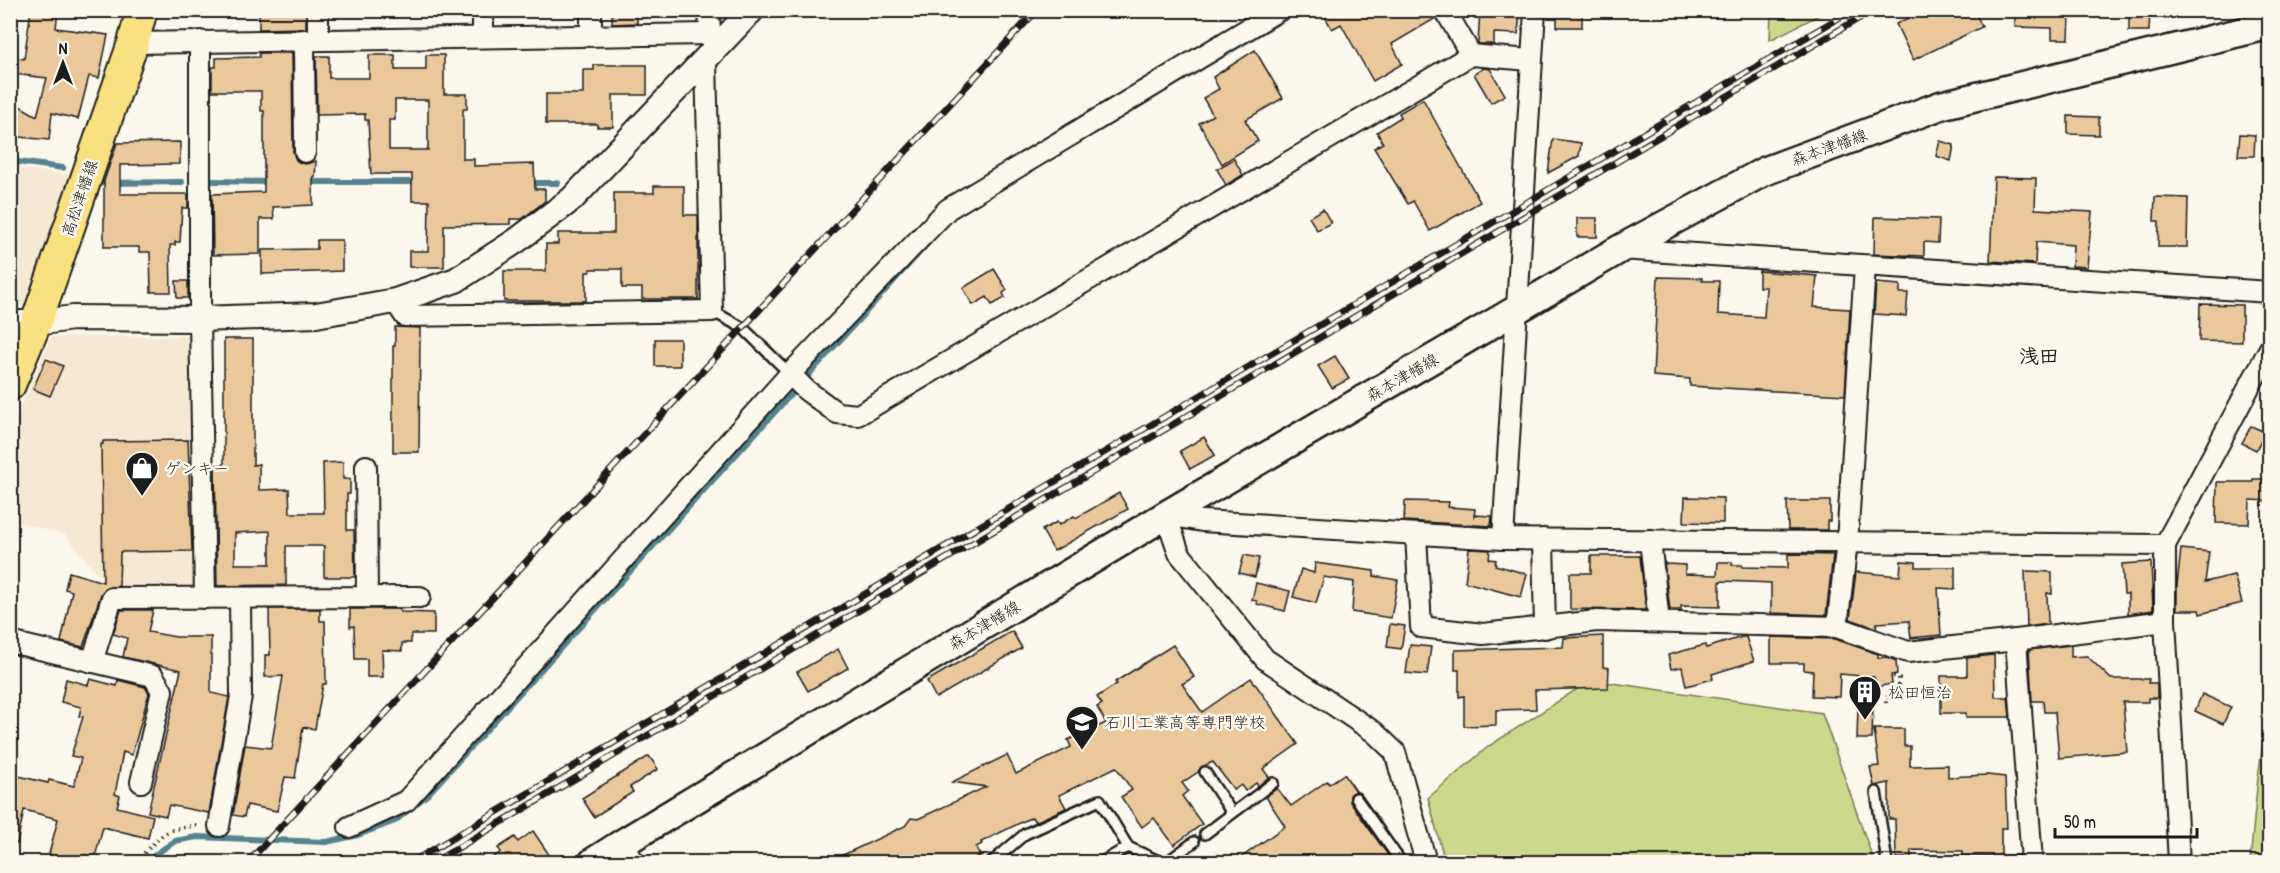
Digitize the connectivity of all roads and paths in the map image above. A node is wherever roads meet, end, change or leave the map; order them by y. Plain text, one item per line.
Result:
1 (142, 10) edge
2 (318, 10) edge
3 (483, 10) edge
4 (591, 10) edge
5 (710, 10) edge
6 (752, 10) edge
7 (1279, 10) edge
8 (1445, 10) edge
9 (1535, 10) edge
10 (2270, 26) edge
11 (591, 35) junction
12 (483, 37) junction
13 (716, 38) junction
14 (311, 40) junction
15 (200, 41) junction
16 (133, 43) junction
17 (1471, 55) junction
18 (1530, 60) junction
19 (706, 61) junction
20 (305, 152) dead end
21 (1620, 249) junction
22 (1865, 266) junction
23 (2270, 292) edge
24 (395, 301) junction
25 (1518, 309) junction
26 (712, 311) junction
27 (201, 319) junction
28 (23, 323) edge
29 (2270, 348) edge
30 (796, 380) junction
31 (10, 385) edge
32 (366, 466) dead end
33 (1166, 516) junction
34 (1416, 534) junction
35 (1503, 539) junction
36 (1543, 539) junction
37 (1650, 540) junction
38 (1847, 542) junction
39 (2165, 544) junction
40 (368, 597) junction
41 (420, 597) dead end
42 (205, 598) junction
43 (240, 598) junction
44 (2165, 621) junction
45 (1659, 622) junction
46 (1837, 627) junction
47 (1545, 628) junction
48 (2016, 640) junction
49 (10, 642) edge
50 (92, 662) junction
51 (1890, 675) dead end
52 (1886, 703) dead end
53 (1205, 772) dead end
54 (141, 782) dead end
55 (1273, 783) dead end
56 (1876, 792) dead end
57 (1356, 798) dead end
58 (1232, 813) junction
59 (219, 826) joint
60 (349, 826) dead end
61 (1205, 834) dead end
62 (1194, 842) dead end
63 (1128, 847) junction
64 (633, 852) edge
65 (136, 862) edge
66 (593, 862) edge
67 (992, 862) edge
68 (1102, 862) edge
69 (1161, 862) edge
70 (1167, 862) edge
71 (1401, 862) edge
72 (1426, 862) edge
73 (1887, 862) edge
74 (2006, 862) edge
75 (2032, 862) edge
76 (2179, 862) edge

1 - 16 main road, 高松津幡線
2 - 14 street
3 - 12 street
4 - 11 street
5 - 13 street
6 - 13 street
7 - 30 street
8 - 17 street
9 - 18 street
10 - 21 main road, 森本津幡線
11 - 12 street
11 - 13 street
12 - 14 street
13 - 19 street
14 - 15 street
14 - 20 street
15 - 16 street
15 - 27 street
16 - 28 main road, 高松津幡線
17 - 18 street
17 - 30 street
18 - 25 street
19 - 24 street
19 - 26 street
21 - 22 street
21 - 25 main road, 森本津幡線
22 - 23 street
22 - 38 street
24 - 26 street
24 - 27 street
25 - 33 main road, 森本津幡線
25 - 35 street
26 - 30 lane
27 - 28 street
27 - 42 street
28 - 31 main road, 高松津幡線
29 - 39 street
30 - 60 street
32 - 40 street
33 - 34 street
33 - 64 main road, 森本津幡線
33 - 72 street
34 - 35 street
34 - 47 street
35 - 36 street
36 - 37 street
36 - 47 street
37 - 38 street
37 - 45 street
38 - 39 street
38 - 46 street
39 - 44 street
40 - 41 street
40 - 43 street
42 - 43 street
42 - 50 street
43 - 59 street
44 - 48 street
44 - 76 street
45 - 46 street
45 - 47 street
46 - 48 street
48 - 75 street
49 - 50 street
50 - 54 street
51 - 52 path
53 - 58 lane
55 - 58 lane
56 - 73 lane
57 - 71 lane
58 - 61 lane
59 - 65 path
62 - 70 lane
63 - 67 lane
63 - 68 lane
63 - 69 lane
64 - 66 main road, 森本津幡線
74 - 75 lane

